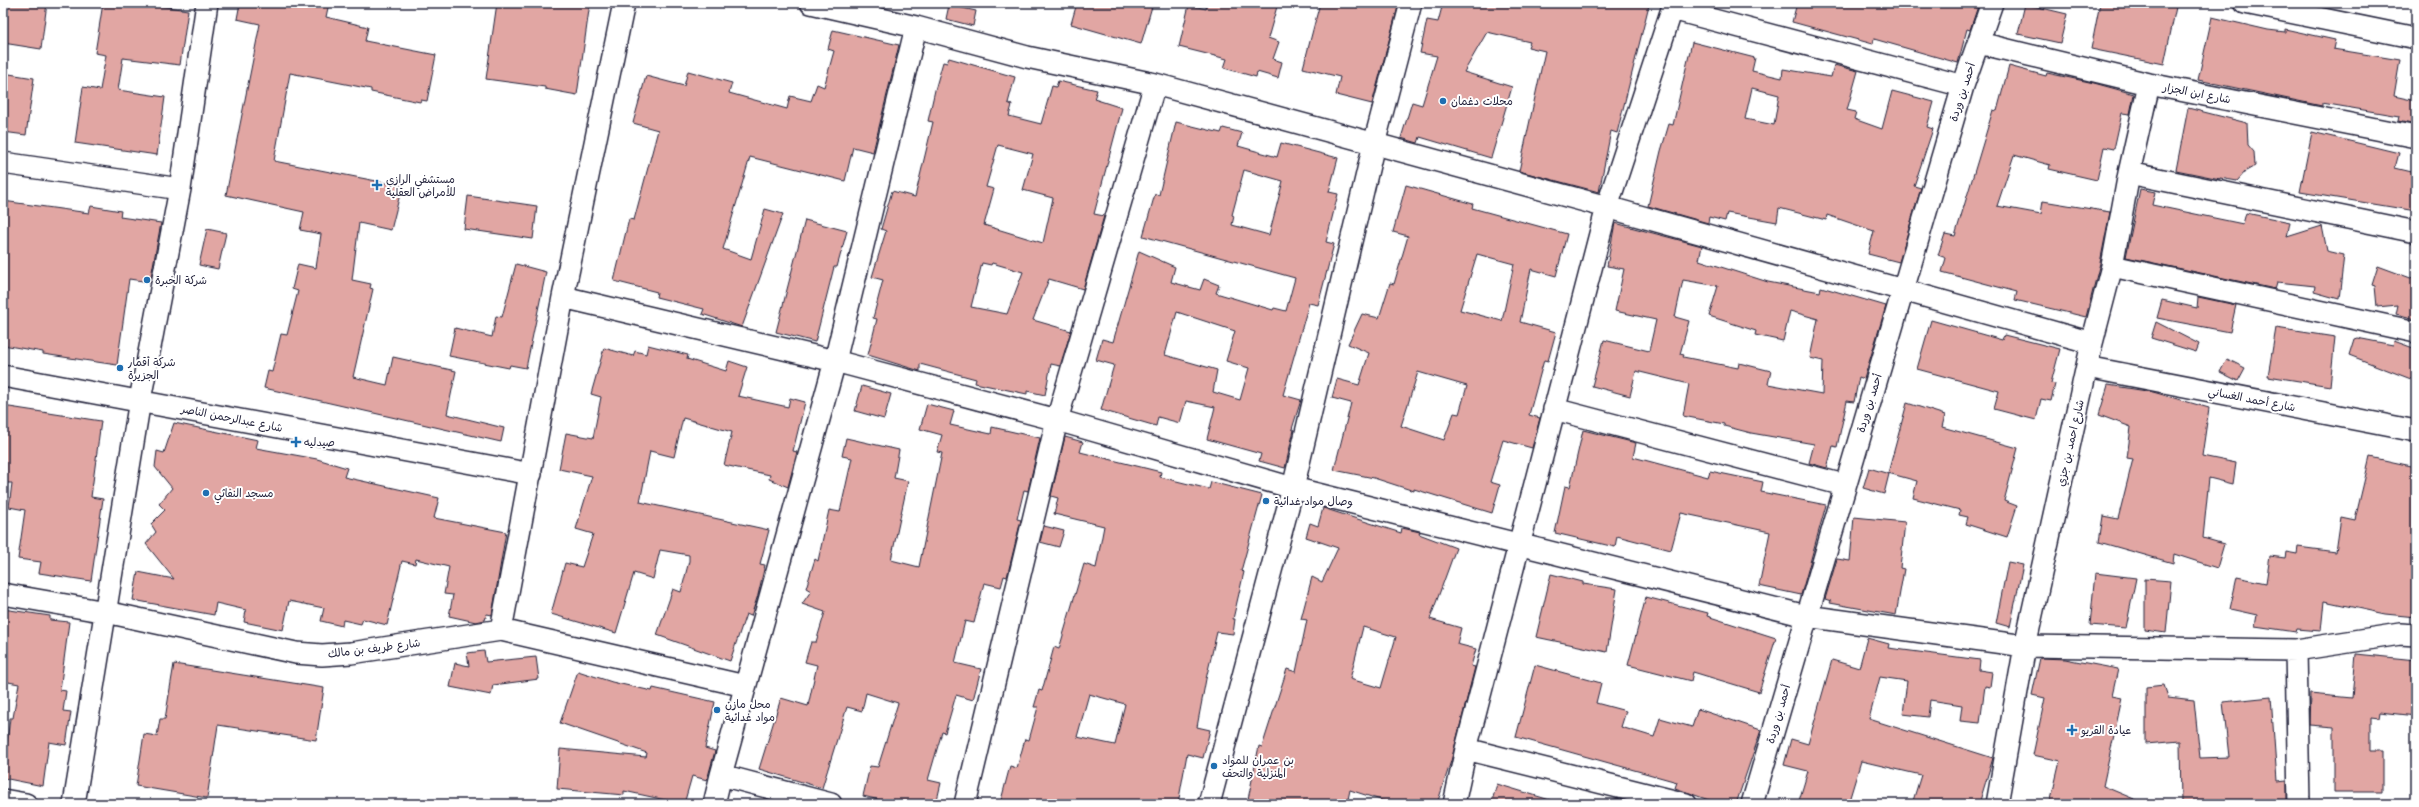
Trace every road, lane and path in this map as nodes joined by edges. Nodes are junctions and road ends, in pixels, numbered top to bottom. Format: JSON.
{"nodes":[{"id":1,"x":207,"y":3,"type":"edge"},
{"id":2,"x":624,"y":3,"type":"edge"},
{"id":3,"x":811,"y":3,"type":"edge"},
{"id":4,"x":1411,"y":3,"type":"edge"},
{"id":5,"x":1992,"y":3,"type":"edge"},
{"id":6,"x":2244,"y":3,"type":"edge"},
{"id":7,"x":1673,"y":6,"type":"edge"},
{"id":8,"x":916,"y":27,"type":"junction"},
{"id":9,"x":2416,"y":38,"type":"edge"},
{"id":10,"x":1979,"y":43,"type":"junction"},
{"id":11,"x":1154,"y":84,"type":"junction"},
{"id":12,"x":2149,"y":84,"type":"junction"},
{"id":13,"x":1963,"y":86,"type":"junction"},
{"id":14,"x":2416,"y":137,"type":"edge"},
{"id":15,"x":1374,"y":144,"type":"junction"},
{"id":16,"x":3,"y":163,"type":"edge"},
{"id":17,"x":2129,"y":173,"type":"junction"},
{"id":18,"x":180,"y":188,"type":"junction"},
{"id":19,"x":1607,"y":207,"type":"junction"},
{"id":20,"x":2416,"y":232,"type":"edge"},
{"id":21,"x":2112,"y":266,"type":"junction"},
{"id":22,"x":1903,"y":290,"type":"junction"},
{"id":23,"x":563,"y":297,"type":"junction"},
{"id":24,"x":2416,"y":332,"type":"edge"},
{"id":25,"x":2092,"y":343,"type":"junction"},
{"id":26,"x":836,"y":361,"type":"junction"},
{"id":27,"x":2087,"y":367,"type":"junction"},
{"id":28,"x":3,"y":376,"type":"edge"},
{"id":29,"x":140,"y":400,"type":"junction"},
{"id":30,"x":1554,"y":409,"type":"junction"},
{"id":31,"x":1057,"y":420,"type":"junction"},
{"id":32,"x":2416,"y":431,"type":"edge"},
{"id":33,"x":531,"y":474,"type":"junction"},
{"id":34,"x":1844,"y":485,"type":"junction"},
{"id":35,"x":1294,"y":488,"type":"junction"},
{"id":36,"x":1521,"y":545,"type":"junction"},
{"id":37,"x":3,"y":594,"type":"edge"},
{"id":38,"x":106,"y":612,"type":"junction"},
{"id":39,"x":1806,"y":616,"type":"junction"},
{"id":40,"x":500,"y":630,"type":"junction"},
{"id":41,"x":2416,"y":635,"type":"edge"},
{"id":42,"x":2025,"y":646,"type":"junction"},
{"id":43,"x":2296,"y":650,"type":"junction"},
{"id":44,"x":745,"y":686,"type":"junction"},
{"id":45,"x":1466,"y":749,"type":"junction"},
{"id":46,"x":721,"y":775,"type":"junction"},
{"id":47,"x":3,"y":800,"type":"edge"},
{"id":48,"x":26,"y":804,"type":"edge"},
{"id":49,"x":74,"y":804,"type":"edge"},
{"id":50,"x":714,"y":804,"type":"edge"},
{"id":51,"x":831,"y":804,"type":"edge"},
{"id":52,"x":965,"y":804,"type":"edge"},
{"id":53,"x":1209,"y":804,"type":"edge"},
{"id":54,"x":1454,"y":804,"type":"edge"},
{"id":55,"x":1686,"y":804,"type":"edge"},
{"id":56,"x":1752,"y":804,"type":"edge"},
{"id":57,"x":1997,"y":804,"type":"edge"},
{"id":58,"x":2300,"y":804,"type":"edge"}],
"edges":[{"from":1,"to":18,"type":"street"},
{"from":2,"to":23,"type":"street"},
{"from":3,"to":8,"type":"street"},
{"from":4,"to":15,"type":"street"},
{"from":5,"to":10,"type":"street","name":"أحمد بن وردة"},
{"from":6,"to":9,"type":"street"},
{"from":7,"to":13,"type":"street"},
{"from":7,"to":19,"type":"street"},
{"from":8,"to":11,"type":"street"},
{"from":8,"to":26,"type":"street"},
{"from":10,"to":12,"type":"street","name":"شارع ابن الجزار"},
{"from":10,"to":13,"type":"street","name":"أحمد بن وردة"},
{"from":11,"to":15,"type":"street"},
{"from":11,"to":31,"type":"street"},
{"from":12,"to":14,"type":"street","name":"شارع ابن الجزار"},
{"from":12,"to":17,"type":"street","name":"شارع احمد بن جزي"},
{"from":13,"to":22,"type":"street","name":"أحمد بن وردة"},
{"from":15,"to":19,"type":"street"},
{"from":15,"to":35,"type":"street"},
{"from":16,"to":18,"type":"street"},
{"from":17,"to":20,"type":"street"},
{"from":17,"to":21,"type":"street","name":"شارع احمد بن جزي"},
{"from":18,"to":29,"type":"street"},
{"from":19,"to":22,"type":"street"},
{"from":19,"to":30,"type":"street"},
{"from":21,"to":24,"type":"street"},
{"from":21,"to":25,"type":"street","name":"شارع احمد بن جزي"},
{"from":22,"to":25,"type":"street"},
{"from":22,"to":34,"type":"street","name":"أحمد بن وردة"},
{"from":23,"to":26,"type":"street"},
{"from":23,"to":33,"type":"street"},
{"from":25,"to":27,"type":"street","name":"شارع احمد بن جزي"},
{"from":26,"to":31,"type":"street"},
{"from":26,"to":44,"type":"street"},
{"from":27,"to":32,"type":"street","name":"شارع أحمد الغساني"},
{"from":27,"to":42,"type":"street","name":"شارع احمد بن جزي"},
{"from":28,"to":29,"type":"street","name":"شارع عبدالرحمن الناصر"},
{"from":29,"to":33,"type":"street","name":"شارع عبدالرحمن الناصر"},
{"from":29,"to":38,"type":"street"},
{"from":30,"to":34,"type":"street"},
{"from":30,"to":36,"type":"street"},
{"from":31,"to":35,"type":"street"},
{"from":31,"to":52,"type":"street"},
{"from":33,"to":40,"type":"street"},
{"from":34,"to":39,"type":"street","name":"أحمد بن وردة"},
{"from":35,"to":36,"type":"street"},
{"from":35,"to":53,"type":"street"},
{"from":36,"to":39,"type":"street"},
{"from":36,"to":45,"type":"street"},
{"from":37,"to":38,"type":"street","name":"شارع طريف بن مالك"},
{"from":38,"to":40,"type":"street","name":"شارع طريف بن مالك"},
{"from":38,"to":49,"type":"street"},
{"from":39,"to":42,"type":"street"},
{"from":39,"to":56,"type":"street","name":"أحمد بن وردة"},
{"from":40,"to":44,"type":"street","name":"شارع طريف بن مالك"},
{"from":41,"to":43,"type":"street"},
{"from":42,"to":43,"type":"street"},
{"from":42,"to":57,"type":"street","name":"شارع احمد بن جزي"},
{"from":43,"to":58,"type":"street"},
{"from":44,"to":46,"type":"street"},
{"from":45,"to":54,"type":"street"},
{"from":45,"to":55,"type":"street"},
{"from":46,"to":50,"type":"street"},
{"from":46,"to":51,"type":"street"},
{"from":47,"to":48,"type":"street"}]}
